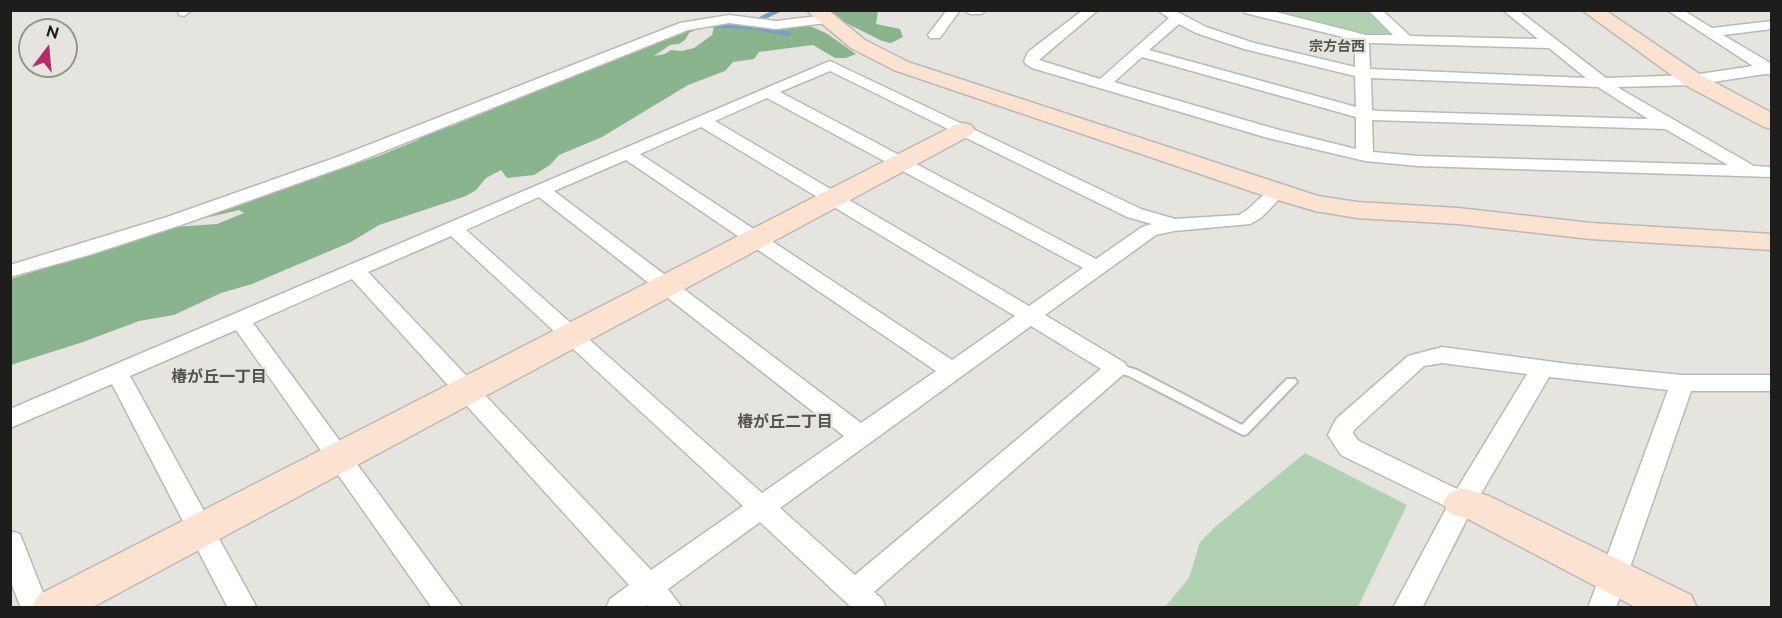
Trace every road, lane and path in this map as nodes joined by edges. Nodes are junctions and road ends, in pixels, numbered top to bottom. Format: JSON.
{"nodes":[{"id":1,"x":954,"y":10,"type":"edge"},
{"id":2,"x":970,"y":10,"type":"edge"},
{"id":3,"x":981,"y":10,"type":"edge"},
{"id":4,"x":1092,"y":10,"type":"edge"},
{"id":5,"x":1163,"y":10,"type":"edge"},
{"id":6,"x":1250,"y":10,"type":"edge"},
{"id":7,"x":1374,"y":10,"type":"edge"},
{"id":8,"x":1509,"y":10,"type":"edge"},
{"id":9,"x":1591,"y":10,"type":"edge"},
{"id":10,"x":1673,"y":10,"type":"edge"},
{"id":11,"x":821,"y":15,"type":"edge"},
{"id":12,"x":1177,"y":18,"type":"junction"},
{"id":13,"x":1772,"y":25,"type":"edge"},
{"id":14,"x":1708,"y":33,"type":"junction"},
{"id":15,"x":935,"y":34,"type":"dead end"},
{"id":16,"x":1362,"y":38,"type":"junction"},
{"id":17,"x":1406,"y":40,"type":"junction"},
{"id":18,"x":1552,"y":44,"type":"junction"},
{"id":19,"x":1139,"y":52,"type":"junction"},
{"id":20,"x":1770,"y":69,"type":"edge"},
{"id":21,"x":1362,"y":73,"type":"junction"},
{"id":22,"x":1693,"y":80,"type":"junction"},
{"id":23,"x":1602,"y":83,"type":"junction"},
{"id":24,"x":1103,"y":84,"type":"junction"},
{"id":25,"x":767,"y":92,"type":"junction"},
{"id":26,"x":1364,"y":114,"type":"junction"},
{"id":27,"x":702,"y":120,"type":"junction"},
{"id":28,"x":1772,"y":122,"type":"edge"},
{"id":29,"x":1668,"y":124,"type":"junction"},
{"id":30,"x":963,"y":130,"type":"junction"},
{"id":31,"x":627,"y":153,"type":"junction"},
{"id":32,"x":1365,"y":156,"type":"junction"},
{"id":33,"x":900,"y":163,"type":"junction"},
{"id":34,"x":1752,"y":172,"type":"junction"},
{"id":35,"x":1772,"y":172,"type":"edge"},
{"id":36,"x":541,"y":190,"type":"junction"},
{"id":37,"x":1277,"y":192,"type":"junction"},
{"id":38,"x":833,"y":198,"type":"junction"},
{"id":39,"x":1174,"y":225,"type":"junction"},
{"id":40,"x":453,"y":228,"type":"junction"},
{"id":41,"x":756,"y":239,"type":"junction"},
{"id":42,"x":1772,"y":242,"type":"edge"},
{"id":43,"x":1097,"y":268,"type":"junction"},
{"id":44,"x":10,"y":271,"type":"edge"},
{"id":45,"x":355,"y":271,"type":"junction"},
{"id":46,"x":665,"y":286,"type":"junction"},
{"id":47,"x":1030,"y":316,"type":"junction"},
{"id":48,"x":240,"y":320,"type":"junction"},
{"id":49,"x":572,"y":335,"type":"junction"},
{"id":50,"x":1117,"y":368,"type":"junction"},
{"id":51,"x":1542,"y":369,"type":"junction"},
{"id":52,"x":952,"y":371,"type":"junction"},
{"id":53,"x":117,"y":374,"type":"junction"},
{"id":54,"x":1291,"y":382,"type":"dead end"},
{"id":55,"x":1682,"y":383,"type":"junction"},
{"id":56,"x":1772,"y":383,"type":"edge"},
{"id":57,"x":466,"y":390,"type":"junction"},
{"id":58,"x":10,"y":419,"type":"edge"},
{"id":59,"x":861,"y":436,"type":"junction"},
{"id":60,"x":339,"y":457,"type":"junction"},
{"id":61,"x":1462,"y":503,"type":"junction"},
{"id":62,"x":761,"y":507,"type":"junction"},
{"id":63,"x":201,"y":529,"type":"junction"},
{"id":64,"x":10,"y":542,"type":"edge"},
{"id":65,"x":649,"y":587,"type":"junction"},
{"id":66,"x":1608,"y":592,"type":"edge"},
{"id":67,"x":864,"y":600,"type":"edge"},
{"id":68,"x":34,"y":608,"type":"edge"},
{"id":69,"x":51,"y":608,"type":"edge"},
{"id":70,"x":243,"y":608,"type":"edge"},
{"id":71,"x":449,"y":608,"type":"edge"},
{"id":72,"x":620,"y":608,"type":"edge"},
{"id":73,"x":668,"y":608,"type":"edge"},
{"id":74,"x":1407,"y":608,"type":"edge"},
{"id":75,"x":1677,"y":608,"type":"edge"}],
"edges":[{"from":1,"to":15,"type":"street"},
{"from":2,"to":3,"type":"street"},
{"from":4,"to":24,"type":"street"},
{"from":5,"to":12,"type":"street"},
{"from":6,"to":16,"type":"street"},
{"from":7,"to":17,"type":"street"},
{"from":8,"to":18,"type":"street"},
{"from":9,"to":22,"type":"street"},
{"from":10,"to":14,"type":"street"},
{"from":11,"to":37,"type":"street"},
{"from":11,"to":44,"type":"street"},
{"from":12,"to":19,"type":"street"},
{"from":12,"to":21,"type":"street"},
{"from":13,"to":14,"type":"street"},
{"from":14,"to":20,"type":"street"},
{"from":16,"to":17,"type":"street"},
{"from":16,"to":21,"type":"street"},
{"from":17,"to":18,"type":"street"},
{"from":18,"to":23,"type":"street"},
{"from":19,"to":24,"type":"street"},
{"from":19,"to":26,"type":"street"},
{"from":20,"to":22,"type":"street"},
{"from":21,"to":23,"type":"street"},
{"from":21,"to":26,"type":"street"},
{"from":22,"to":23,"type":"street"},
{"from":22,"to":28,"type":"street"},
{"from":23,"to":29,"type":"street"},
{"from":24,"to":32,"type":"street"},
{"from":25,"to":27,"type":"street"},
{"from":25,"to":30,"type":"street"},
{"from":25,"to":33,"type":"street"},
{"from":26,"to":29,"type":"street"},
{"from":26,"to":32,"type":"street"},
{"from":27,"to":31,"type":"street"},
{"from":27,"to":38,"type":"street"},
{"from":29,"to":34,"type":"street"},
{"from":30,"to":33,"type":"street"},
{"from":30,"to":39,"type":"street"},
{"from":31,"to":36,"type":"street"},
{"from":31,"to":41,"type":"street"},
{"from":32,"to":34,"type":"street"},
{"from":33,"to":38,"type":"street"},
{"from":33,"to":43,"type":"street"},
{"from":34,"to":35,"type":"street"},
{"from":36,"to":40,"type":"street"},
{"from":36,"to":46,"type":"street"},
{"from":37,"to":39,"type":"street"},
{"from":37,"to":42,"type":"street"},
{"from":38,"to":41,"type":"street"},
{"from":38,"to":47,"type":"street"},
{"from":39,"to":43,"type":"street"},
{"from":40,"to":45,"type":"street"},
{"from":40,"to":49,"type":"street"},
{"from":41,"to":46,"type":"street"},
{"from":41,"to":52,"type":"street"},
{"from":43,"to":47,"type":"street"},
{"from":45,"to":48,"type":"street"},
{"from":45,"to":57,"type":"street"},
{"from":46,"to":49,"type":"street"},
{"from":46,"to":59,"type":"street"},
{"from":47,"to":50,"type":"street"},
{"from":47,"to":52,"type":"street"},
{"from":48,"to":53,"type":"street"},
{"from":48,"to":60,"type":"street"},
{"from":49,"to":57,"type":"street"},
{"from":49,"to":62,"type":"street"},
{"from":50,"to":54,"type":"lane"},
{"from":50,"to":67,"type":"street"},
{"from":51,"to":55,"type":"street"},
{"from":51,"to":61,"type":"street"},
{"from":51,"to":61,"type":"street"},
{"from":52,"to":59,"type":"street"},
{"from":53,"to":58,"type":"street"},
{"from":53,"to":63,"type":"street"},
{"from":55,"to":56,"type":"street"},
{"from":55,"to":66,"type":"street"},
{"from":57,"to":60,"type":"street"},
{"from":57,"to":65,"type":"street"},
{"from":59,"to":62,"type":"street"},
{"from":60,"to":63,"type":"street"},
{"from":60,"to":71,"type":"street"},
{"from":61,"to":66,"type":"street"},
{"from":61,"to":74,"type":"street"},
{"from":62,"to":65,"type":"street"},
{"from":62,"to":67,"type":"street"},
{"from":63,"to":69,"type":"street"},
{"from":63,"to":70,"type":"street"},
{"from":64,"to":68,"type":"street"},
{"from":65,"to":72,"type":"street"},
{"from":65,"to":73,"type":"street"},
{"from":66,"to":75,"type":"street"}]}
